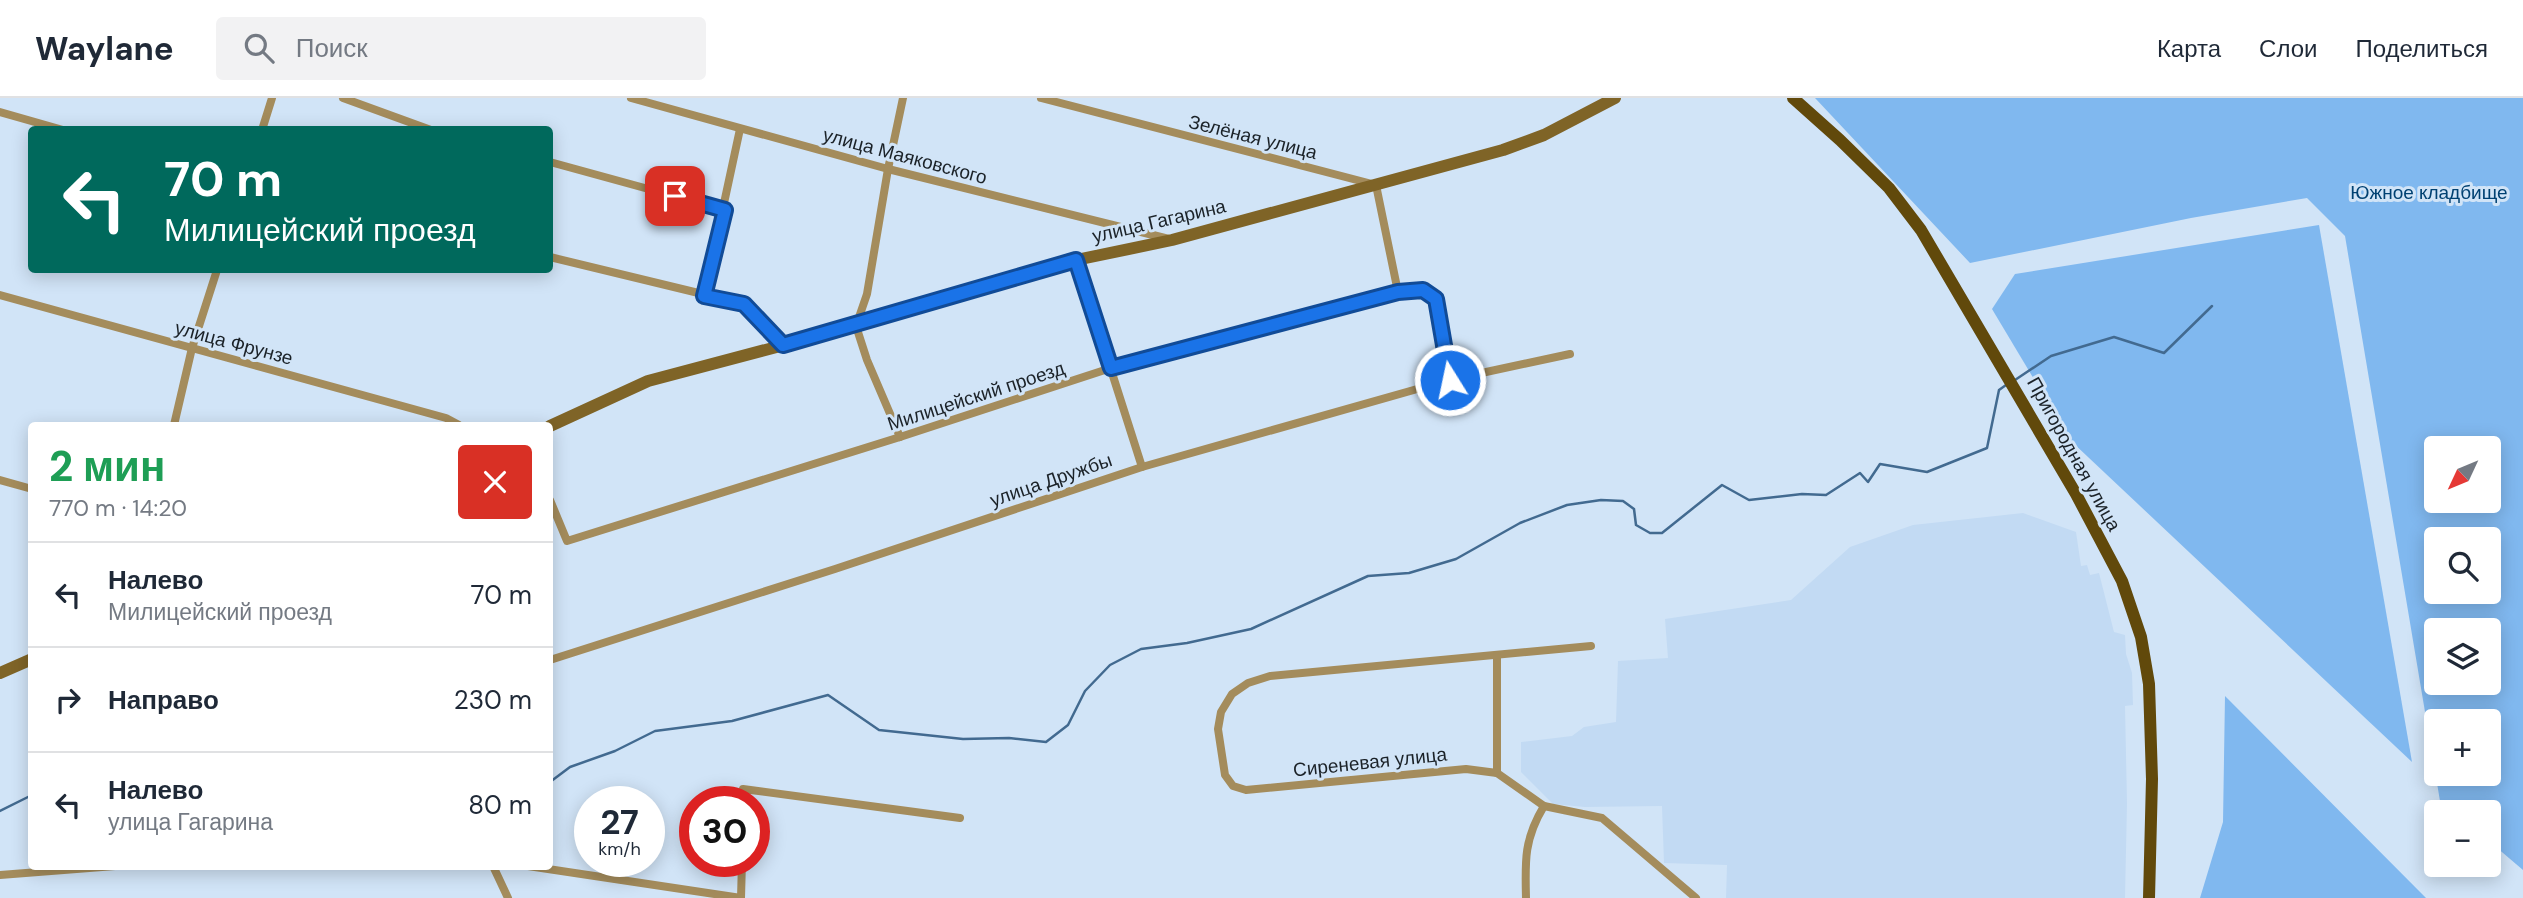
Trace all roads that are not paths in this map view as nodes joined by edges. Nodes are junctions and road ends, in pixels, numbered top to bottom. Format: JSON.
{"nodes":[{"id":1,"x":272,"y":98,"type":"edge"},
{"id":2,"x":343,"y":98,"type":"edge"},
{"id":3,"x":631,"y":98,"type":"edge"},
{"id":4,"x":903,"y":98,"type":"edge"},
{"id":5,"x":1041,"y":98,"type":"edge"},
{"id":6,"x":1615,"y":98,"type":"edge"},
{"id":7,"x":1793,"y":98,"type":"edge"},
{"id":8,"x":0,"y":112,"type":"edge"},
{"id":9,"x":49,"y":126,"type":"edge"},
{"id":10,"x":263,"y":126,"type":"edge"},
{"id":11,"x":420,"y":126,"type":"edge"},
{"id":12,"x":740,"y":129,"type":"junction"},
{"id":13,"x":553,"y":163,"type":"edge"},
{"id":14,"x":888,"y":169,"type":"junction"},
{"id":15,"x":1376,"y":185,"type":"junction"},
{"id":16,"x":725,"y":210,"type":"junction"},
{"id":17,"x":1172,"y":240,"type":"junction"},
{"id":18,"x":553,"y":258,"type":"edge"},
{"id":19,"x":1076,"y":260,"type":"junction"},
{"id":20,"x":216,"y":273,"type":"edge"},
{"id":21,"x":1398,"y":292,"type":"junction"},
{"id":22,"x":0,"y":295,"type":"edge"},
{"id":23,"x":704,"y":296,"type":"junction"},
{"id":24,"x":856,"y":326,"type":"junction"},
{"id":25,"x":783,"y":345,"type":"junction"},
{"id":26,"x":192,"y":348,"type":"junction"},
{"id":27,"x":1570,"y":354,"type":"dead end"},
{"id":28,"x":1111,"y":368,"type":"junction"},
{"id":29,"x":1450,"y":380,"type":"junction"},
{"id":30,"x":174,"y":422,"type":"edge"},
{"id":31,"x":453,"y":422,"type":"edge"},
{"id":32,"x":553,"y":425,"type":"edge"},
{"id":33,"x":900,"y":438,"type":"junction"},
{"id":34,"x":1142,"y":467,"type":"junction"},
{"id":35,"x":0,"y":480,"type":"edge"},
{"id":36,"x":28,"y":488,"type":"edge"},
{"id":37,"x":553,"y":507,"type":"edge"},
{"id":38,"x":1591,"y":646,"type":"dead end"},
{"id":39,"x":1497,"y":655,"type":"junction"},
{"id":40,"x":553,"y":659,"type":"edge"},
{"id":41,"x":28,"y":661,"type":"edge"},
{"id":42,"x":0,"y":673,"type":"edge"},
{"id":43,"x":1497,"y":773,"type":"junction"},
{"id":44,"x":770,"y":793,"type":"edge"},
{"id":45,"x":1544,"y":806,"type":"junction"},
{"id":46,"x":960,"y":818,"type":"dead end"},
{"id":47,"x":64,"y":870,"type":"edge"},
{"id":48,"x":495,"y":870,"type":"edge"},
{"id":49,"x":553,"y":870,"type":"edge"},
{"id":50,"x":0,"y":875,"type":"edge"},
{"id":51,"x":741,"y":877,"type":"edge"},
{"id":52,"x":508,"y":898,"type":"edge"},
{"id":53,"x":741,"y":898,"type":"edge"},
{"id":54,"x":1526,"y":898,"type":"edge"},
{"id":55,"x":1696,"y":898,"type":"edge"},
{"id":56,"x":2149,"y":898,"type":"edge"}],
"edges":[{"from":1,"to":10,"type":"street"},
{"from":2,"to":11,"type":"street"},
{"from":3,"to":12,"type":"street","name":"улица Маяковского"},
{"from":4,"to":14,"type":"street"},
{"from":5,"to":15,"type":"street","name":"Зелёная улица"},
{"from":6,"to":15,"type":"main road","name":"улица Гагарина"},
{"from":7,"to":56,"type":"main road","name":"Пригородная улица"},
{"from":8,"to":9,"type":"street"},
{"from":12,"to":14,"type":"street","name":"улица Маяковского"},
{"from":12,"to":16,"type":"street"},
{"from":13,"to":16,"type":"street"},
{"from":14,"to":17,"type":"street","name":"улица Маяковского"},
{"from":14,"to":24,"type":"street"},
{"from":15,"to":17,"type":"main road","name":"улица Гагарина"},
{"from":15,"to":21,"type":"street"},
{"from":16,"to":23,"type":"street"},
{"from":17,"to":19,"type":"main road","name":"улица Гагарина"},
{"from":18,"to":23,"type":"street"},
{"from":19,"to":24,"type":"main road","name":"улица Гагарина"},
{"from":19,"to":28,"type":"street"},
{"from":20,"to":26,"type":"street"},
{"from":21,"to":28,"type":"street","name":"Милицейский проезд"},
{"from":21,"to":29,"type":"street"},
{"from":22,"to":26,"type":"street","name":"улица Фрунзе"},
{"from":23,"to":25,"type":"street"},
{"from":24,"to":25,"type":"main road","name":"улица Гагарина"},
{"from":24,"to":33,"type":"street"},
{"from":25,"to":32,"type":"main road","name":"улица Гагарина"},
{"from":26,"to":30,"type":"street"},
{"from":26,"to":31,"type":"street","name":"улица Фрунзе"},
{"from":27,"to":29,"type":"street","name":"улица Дружбы"},
{"from":28,"to":33,"type":"street","name":"Милицейский проезд"},
{"from":28,"to":34,"type":"street"},
{"from":29,"to":34,"type":"street","name":"улица Дружбы"},
{"from":33,"to":37,"type":"street","name":"Милицейский проезд"},
{"from":34,"to":40,"type":"street","name":"улица Дружбы"},
{"from":35,"to":36,"type":"street"},
{"from":38,"to":39,"type":"street"},
{"from":39,"to":43,"type":"street"},
{"from":39,"to":43,"type":"street","name":"Сиреневая улица"},
{"from":41,"to":42,"type":"main road"},
{"from":43,"to":45,"type":"street"},
{"from":44,"to":46,"type":"street"},
{"from":45,"to":54,"type":"street"},
{"from":45,"to":55,"type":"street"},
{"from":47,"to":50,"type":"street"},
{"from":48,"to":52,"type":"street"},
{"from":49,"to":53,"type":"street"},
{"from":51,"to":53,"type":"street"}]}
